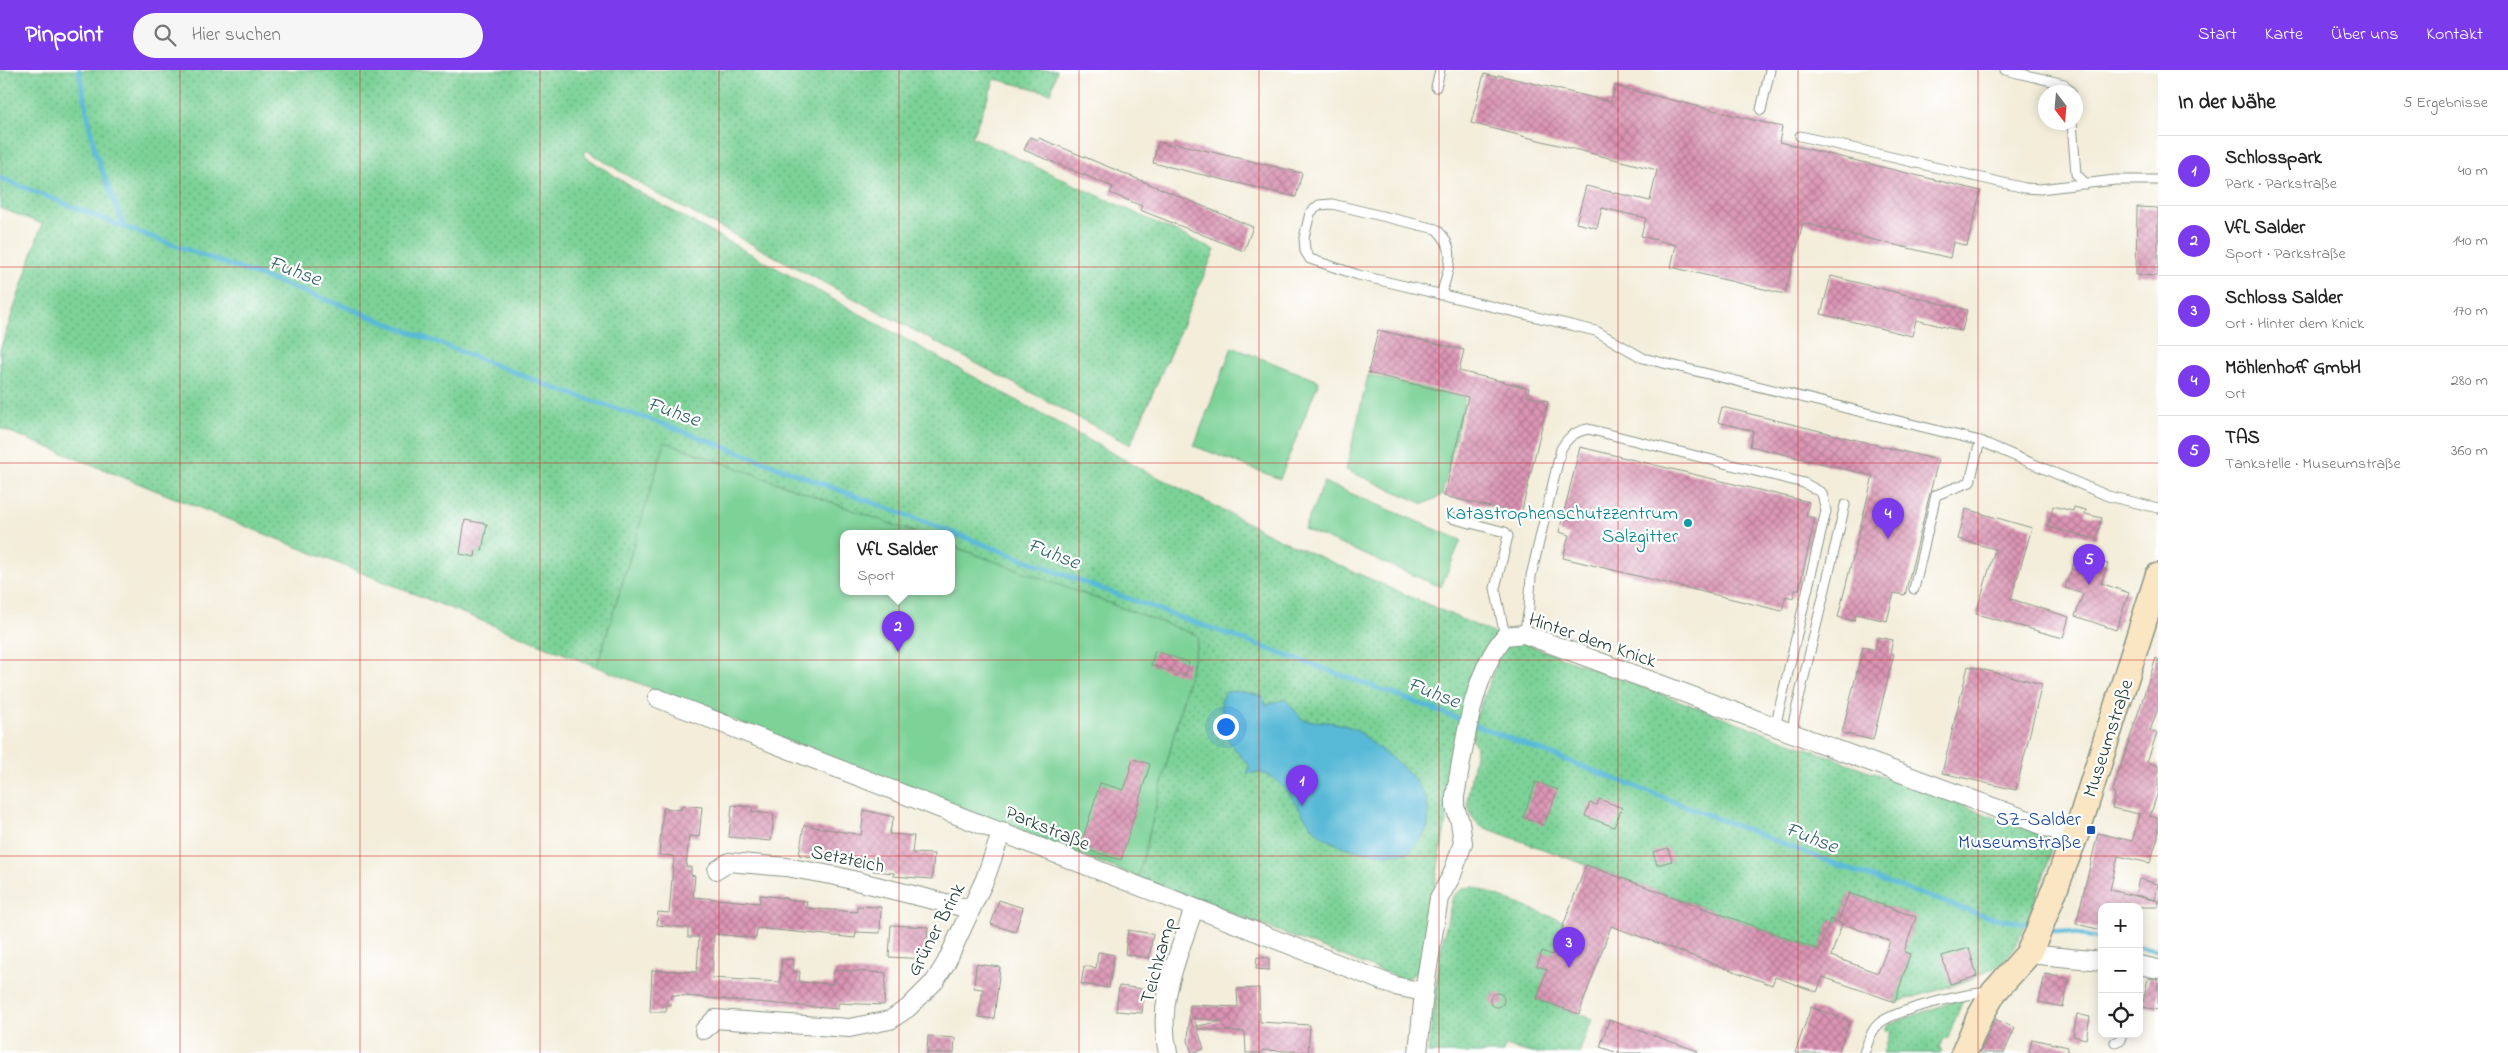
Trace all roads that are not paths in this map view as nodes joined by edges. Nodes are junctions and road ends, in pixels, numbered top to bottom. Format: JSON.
{"nodes":[{"id":1,"x":1440,"y":70,"type":"edge"},
{"id":2,"x":1770,"y":70,"type":"edge"},
{"id":3,"x":2005,"y":70,"type":"edge"},
{"id":4,"x":2065,"y":85,"type":"edge"},
{"id":5,"x":1436,"y":88,"type":"dead end"},
{"id":6,"x":1760,"y":110,"type":"dead end"},
{"id":7,"x":2073,"y":130,"type":"edge"},
{"id":8,"x":1800,"y":136,"type":"dead end"},
{"id":9,"x":2158,"y":180,"type":"edge"},
{"id":10,"x":2086,"y":184,"type":"junction"},
{"id":11,"x":1441,"y":295,"type":"junction"},
{"id":12,"x":1980,"y":441,"type":"junction"},
{"id":13,"x":1845,"y":505,"type":"dead end"},
{"id":14,"x":2158,"y":508,"type":"edge"},
{"id":15,"x":1451,"y":518,"type":"dead end"},
{"id":16,"x":2158,"y":576,"type":"edge"},
{"id":17,"x":1914,"y":589,"type":"dead end"},
{"id":18,"x":1524,"y":634,"type":"junction"},
{"id":19,"x":1505,"y":636,"type":"junction"},
{"id":20,"x":657,"y":698,"type":"dead end"},
{"id":21,"x":1775,"y":727,"type":"junction"},
{"id":22,"x":1793,"y":734,"type":"junction"},
{"id":23,"x":1002,"y":831,"type":"junction"},
{"id":24,"x":2074,"y":836,"type":"junction"},
{"id":25,"x":716,"y":870,"type":"dead end"},
{"id":26,"x":1194,"y":908,"type":"junction"},
{"id":27,"x":970,"y":909,"type":"junction"},
{"id":28,"x":2036,"y":936,"type":"junction"},
{"id":29,"x":2098,"y":959,"type":"edge"},
{"id":30,"x":2143,"y":966,"type":"edge"},
{"id":31,"x":2158,"y":969,"type":"edge"},
{"id":32,"x":1424,"y":992,"type":"junction"},
{"id":33,"x":1994,"y":992,"type":"junction"},
{"id":34,"x":704,"y":1030,"type":"dead end"},
{"id":35,"x":2121,"y":1038,"type":"edge"},
{"id":36,"x":2114,"y":1042,"type":"dead end"},
{"id":37,"x":1168,"y":1053,"type":"edge"},
{"id":38,"x":1418,"y":1053,"type":"edge"},
{"id":39,"x":1864,"y":1053,"type":"edge"},
{"id":40,"x":1964,"y":1053,"type":"edge"}],
"edges":[{"from":1,"to":5,"type":"lane"},
{"from":2,"to":6,"type":"lane"},
{"from":3,"to":4,"type":"lane"},
{"from":7,"to":10,"type":"lane"},
{"from":8,"to":10,"type":"lane"},
{"from":9,"to":10,"type":"lane"},
{"from":11,"to":11,"type":"lane"},
{"from":11,"to":12,"type":"lane"},
{"from":12,"to":14,"type":"lane"},
{"from":12,"to":17,"type":"lane"},
{"from":13,"to":22,"type":"lane"},
{"from":15,"to":19,"type":"lane"},
{"from":16,"to":24,"type":"main road","name":"Museumstraße"},
{"from":18,"to":19,"type":"street","name":"Hinter dem Knick"},
{"from":18,"to":21,"type":"street","name":"Hinter dem Knick"},
{"from":18,"to":21,"type":"lane"},
{"from":19,"to":32,"type":"street","name":"Hinter dem Knick"},
{"from":20,"to":23,"type":"street","name":"Parkstraße"},
{"from":21,"to":22,"type":"street","name":"Hinter dem Knick"},
{"from":22,"to":24,"type":"street","name":"Hinter dem Knick"},
{"from":23,"to":26,"type":"street","name":"Parkstraße"},
{"from":23,"to":27,"type":"street","name":"Grüner Brink"},
{"from":24,"to":28,"type":"main road","name":"Museumstraße"},
{"from":25,"to":27,"type":"street","name":"Setzteich"},
{"from":26,"to":32,"type":"street","name":"Parkstraße"},
{"from":26,"to":37,"type":"street","name":"Teichkamp"},
{"from":27,"to":34,"type":"street","name":"Grüner Brink"},
{"from":28,"to":29,"type":"street"},
{"from":28,"to":33,"type":"main road","name":"Museumstraße"},
{"from":30,"to":31,"type":"street"},
{"from":32,"to":38,"type":"street","name":"Hinter dem Knick"},
{"from":33,"to":39,"type":"lane"},
{"from":33,"to":40,"type":"main road","name":"Museumstraße"},
{"from":35,"to":36,"type":"lane"}]}
